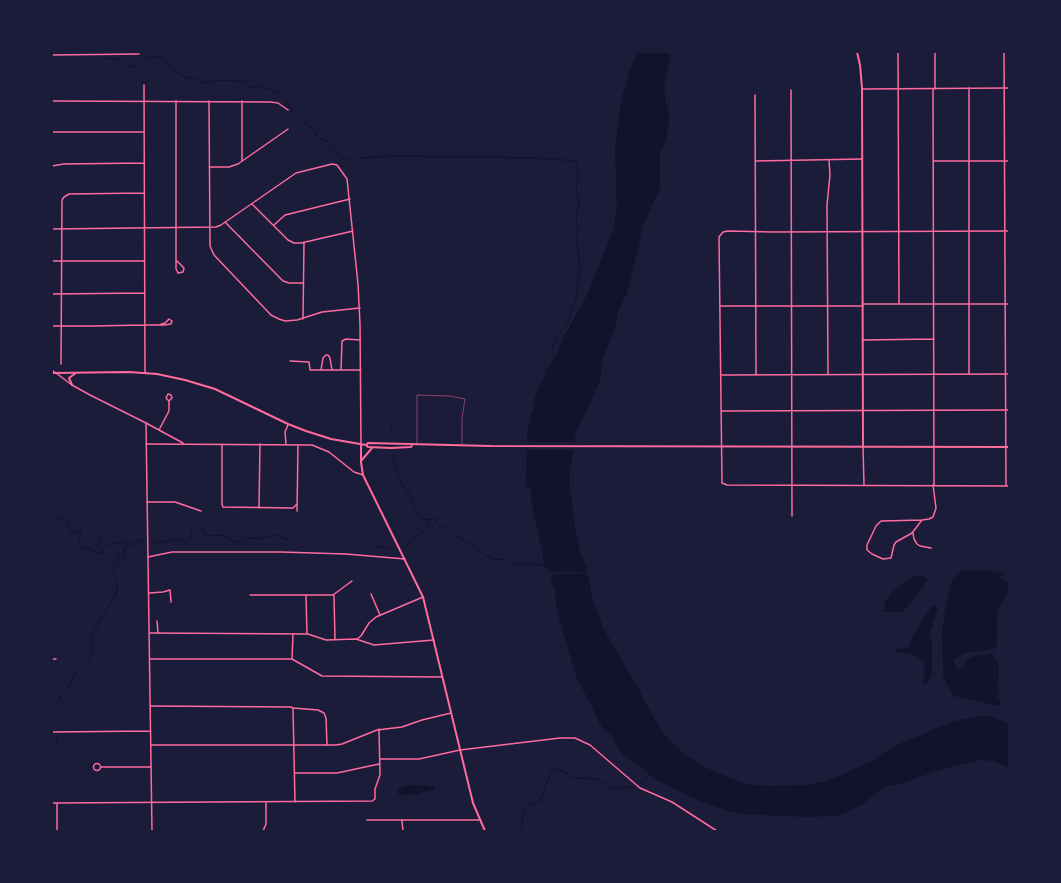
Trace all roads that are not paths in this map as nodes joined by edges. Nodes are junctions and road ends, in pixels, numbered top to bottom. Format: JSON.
{"nodes":[{"id":1,"x":857,"y":52,"type":"edge"},
{"id":2,"x":898,"y":52,"type":"edge"},
{"id":3,"x":935,"y":52,"type":"edge"},
{"id":4,"x":1004,"y":52,"type":"edge"},
{"id":5,"x":139,"y":54,"type":"dead end"},
{"id":6,"x":52,"y":55,"type":"edge"},
{"id":7,"x":144,"y":85,"type":"dead end"},
{"id":8,"x":969,"y":88,"type":"junction"},
{"id":9,"x":1004,"y":88,"type":"junction"},
{"id":10,"x":1009,"y":88,"type":"edge"},
{"id":11,"x":862,"y":89,"type":"junction"},
{"id":12,"x":934,"y":89,"type":"junction"},
{"id":13,"x":791,"y":90,"type":"dead end"},
{"id":14,"x":898,"y":90,"type":"junction"},
{"id":15,"x":755,"y":95,"type":"dead end"},
{"id":16,"x":52,"y":101,"type":"edge"},
{"id":17,"x":144,"y":101,"type":"junction"},
{"id":18,"x":176,"y":101,"type":"junction"},
{"id":19,"x":209,"y":101,"type":"junction"},
{"id":20,"x":242,"y":101,"type":"junction"},
{"id":21,"x":288,"y":110,"type":"dead end"},
{"id":22,"x":288,"y":129,"type":"dead end"},
{"id":23,"x":52,"y":132,"type":"edge"},
{"id":24,"x":144,"y":132,"type":"junction"},
{"id":25,"x":862,"y":159,"type":"junction"},
{"id":26,"x":791,"y":160,"type":"junction"},
{"id":27,"x":829,"y":160,"type":"junction"},
{"id":28,"x":969,"y":160,"type":"junction"},
{"id":29,"x":1005,"y":160,"type":"junction"},
{"id":30,"x":1009,"y":160,"type":"edge"},
{"id":31,"x":242,"y":161,"type":"junction"},
{"id":32,"x":755,"y":161,"type":"junction"},
{"id":33,"x":933,"y":161,"type":"junction"},
{"id":34,"x":144,"y":162,"type":"junction"},
{"id":35,"x":52,"y":166,"type":"edge"},
{"id":36,"x":209,"y":167,"type":"junction"},
{"id":37,"x":144,"y":193,"type":"junction"},
{"id":38,"x":350,"y":200,"type":"junction"},
{"id":39,"x":252,"y":204,"type":"junction"},
{"id":40,"x":225,"y":222,"type":"junction"},
{"id":41,"x":274,"y":225,"type":"junction"},
{"id":42,"x":144,"y":228,"type":"junction"},
{"id":43,"x":177,"y":228,"type":"junction"},
{"id":44,"x":210,"y":228,"type":"junction"},
{"id":45,"x":52,"y":229,"type":"edge"},
{"id":46,"x":61,"y":229,"type":"junction"},
{"id":47,"x":353,"y":231,"type":"junction"},
{"id":48,"x":934,"y":231,"type":"junction"},
{"id":49,"x":969,"y":231,"type":"junction"},
{"id":50,"x":1005,"y":231,"type":"junction"},
{"id":51,"x":1009,"y":231,"type":"edge"},
{"id":52,"x":756,"y":232,"type":"junction"},
{"id":53,"x":791,"y":232,"type":"junction"},
{"id":54,"x":827,"y":232,"type":"junction"},
{"id":55,"x":862,"y":232,"type":"junction"},
{"id":56,"x":898,"y":232,"type":"junction"},
{"id":57,"x":304,"y":243,"type":"junction"},
{"id":58,"x":52,"y":261,"type":"edge"},
{"id":59,"x":61,"y":261,"type":"junction"},
{"id":60,"x":144,"y":261,"type":"junction"},
{"id":61,"x":177,"y":261,"type":"junction"},
{"id":62,"x":304,"y":283,"type":"junction"},
{"id":63,"x":144,"y":293,"type":"junction"},
{"id":64,"x":52,"y":294,"type":"edge"},
{"id":65,"x":61,"y":294,"type":"junction"},
{"id":66,"x":899,"y":304,"type":"junction"},
{"id":67,"x":934,"y":304,"type":"junction"},
{"id":68,"x":969,"y":304,"type":"junction"},
{"id":69,"x":1005,"y":304,"type":"junction"},
{"id":70,"x":1009,"y":304,"type":"edge"},
{"id":71,"x":863,"y":305,"type":"junction"},
{"id":72,"x":720,"y":306,"type":"junction"},
{"id":73,"x":756,"y":306,"type":"junction"},
{"id":74,"x":792,"y":306,"type":"junction"},
{"id":75,"x":827,"y":306,"type":"junction"},
{"id":76,"x":360,"y":308,"type":"junction"},
{"id":77,"x":304,"y":319,"type":"junction"},
{"id":78,"x":145,"y":325,"type":"junction"},
{"id":79,"x":160,"y":325,"type":"junction"},
{"id":80,"x":52,"y":326,"type":"edge"},
{"id":81,"x":61,"y":326,"type":"junction"},
{"id":82,"x":934,"y":339,"type":"junction"},
{"id":83,"x":360,"y":340,"type":"junction"},
{"id":84,"x":863,"y":340,"type":"junction"},
{"id":85,"x":290,"y":361,"type":"dead end"},
{"id":86,"x":61,"y":364,"type":"dead end"},
{"id":87,"x":321,"y":370,"type":"junction"},
{"id":88,"x":332,"y":370,"type":"junction"},
{"id":89,"x":341,"y":370,"type":"junction"},
{"id":90,"x":361,"y":370,"type":"junction"},
{"id":91,"x":53,"y":372,"type":"edge"},
{"id":92,"x":78,"y":372,"type":"junction"},
{"id":93,"x":145,"y":373,"type":"junction"},
{"id":94,"x":969,"y":374,"type":"junction"},
{"id":95,"x":1006,"y":374,"type":"junction"},
{"id":96,"x":1009,"y":374,"type":"edge"},
{"id":97,"x":756,"y":375,"type":"junction"},
{"id":98,"x":792,"y":375,"type":"junction"},
{"id":99,"x":828,"y":375,"type":"junction"},
{"id":100,"x":863,"y":375,"type":"junction"},
{"id":101,"x":935,"y":375,"type":"junction"},
{"id":102,"x":721,"y":376,"type":"junction"},
{"id":103,"x":72,"y":385,"type":"junction"},
{"id":104,"x":169,"y":401,"type":"dead end"},
{"id":105,"x":863,"y":410,"type":"junction"},
{"id":106,"x":935,"y":410,"type":"junction"},
{"id":107,"x":1006,"y":410,"type":"junction"},
{"id":108,"x":1009,"y":410,"type":"edge"},
{"id":109,"x":721,"y":411,"type":"junction"},
{"id":110,"x":792,"y":411,"type":"junction"},
{"id":111,"x":146,"y":423,"type":"junction"},
{"id":112,"x":288,"y":424,"type":"junction"},
{"id":113,"x":159,"y":430,"type":"junction"},
{"id":114,"x":146,"y":444,"type":"junction"},
{"id":115,"x":185,"y":444,"type":"junction"},
{"id":116,"x":222,"y":444,"type":"junction"},
{"id":117,"x":260,"y":444,"type":"junction"},
{"id":118,"x":286,"y":444,"type":"junction"},
{"id":119,"x":298,"y":444,"type":"junction"},
{"id":120,"x":361,"y":444,"type":"junction"},
{"id":121,"x":366,"y":445,"type":"junction"},
{"id":122,"x":412,"y":445,"type":"junction"},
{"id":123,"x":417,"y":445,"type":"junction"},
{"id":124,"x":462,"y":446,"type":"junction"},
{"id":125,"x":373,"y":447,"type":"junction"},
{"id":126,"x":721,"y":447,"type":"junction"},
{"id":127,"x":792,"y":447,"type":"junction"},
{"id":128,"x":864,"y":447,"type":"junction"},
{"id":129,"x":935,"y":447,"type":"junction"},
{"id":130,"x":1007,"y":447,"type":"edge"},
{"id":131,"x":361,"y":462,"type":"junction"},
{"id":132,"x":363,"y":475,"type":"junction"},
{"id":133,"x":792,"y":484,"type":"junction"},
{"id":134,"x":864,"y":485,"type":"junction"},
{"id":135,"x":934,"y":485,"type":"junction"},
{"id":136,"x":1006,"y":486,"type":"junction"},
{"id":137,"x":1009,"y":486,"type":"edge"},
{"id":138,"x":147,"y":502,"type":"junction"},
{"id":139,"x":297,"y":504,"type":"junction"},
{"id":140,"x":259,"y":508,"type":"junction"},
{"id":141,"x":202,"y":511,"type":"dead end"},
{"id":142,"x":297,"y":511,"type":"dead end"},
{"id":143,"x":792,"y":516,"type":"dead end"},
{"id":144,"x":922,"y":520,"type":"junction"},
{"id":145,"x":913,"y":532,"type":"junction"},
{"id":146,"x":931,"y":548,"type":"dead end"},
{"id":147,"x":148,"y":557,"type":"junction"},
{"id":148,"x":404,"y":559,"type":"junction"},
{"id":149,"x":352,"y":581,"type":"dead end"},
{"id":150,"x":149,"y":593,"type":"junction"},
{"id":151,"x":371,"y":594,"type":"dead end"},
{"id":152,"x":250,"y":595,"type":"dead end"},
{"id":153,"x":306,"y":595,"type":"junction"},
{"id":154,"x":334,"y":595,"type":"junction"},
{"id":155,"x":423,"y":597,"type":"junction"},
{"id":156,"x":171,"y":602,"type":"dead end"},
{"id":157,"x":380,"y":615,"type":"junction"},
{"id":158,"x":157,"y":621,"type":"dead end"},
{"id":159,"x":150,"y":634,"type":"junction"},
{"id":160,"x":158,"y":634,"type":"junction"},
{"id":161,"x":293,"y":634,"type":"junction"},
{"id":162,"x":307,"y":634,"type":"junction"},
{"id":163,"x":356,"y":639,"type":"junction"},
{"id":164,"x":335,"y":640,"type":"junction"},
{"id":165,"x":434,"y":640,"type":"junction"},
{"id":166,"x":52,"y":659,"type":"edge"},
{"id":167,"x":56,"y":659,"type":"dead end"},
{"id":168,"x":150,"y":659,"type":"junction"},
{"id":169,"x":292,"y":659,"type":"junction"},
{"id":170,"x":442,"y":676,"type":"junction"},
{"id":171,"x":150,"y":706,"type":"junction"},
{"id":172,"x":293,"y":708,"type":"junction"},
{"id":173,"x":451,"y":713,"type":"junction"},
{"id":174,"x":379,"y":729,"type":"junction"},
{"id":175,"x":151,"y":731,"type":"junction"},
{"id":176,"x":52,"y":732,"type":"edge"},
{"id":177,"x":294,"y":745,"type":"junction"},
{"id":178,"x":327,"y":745,"type":"junction"},
{"id":179,"x":151,"y":746,"type":"junction"},
{"id":180,"x":460,"y":750,"type":"junction"},
{"id":181,"x":379,"y":759,"type":"junction"},
{"id":182,"x":380,"y":764,"type":"junction"},
{"id":183,"x":101,"y":767,"type":"dead end"},
{"id":184,"x":151,"y":767,"type":"junction"},
{"id":185,"x":295,"y":774,"type":"junction"},
{"id":186,"x":152,"y":802,"type":"junction"},
{"id":187,"x":266,"y":802,"type":"junction"},
{"id":188,"x":295,"y":802,"type":"junction"},
{"id":189,"x":52,"y":803,"type":"edge"},
{"id":190,"x":57,"y":803,"type":"junction"},
{"id":191,"x":367,"y":820,"type":"dead end"},
{"id":192,"x":402,"y":820,"type":"junction"},
{"id":193,"x":480,"y":820,"type":"junction"},
{"id":194,"x":57,"y":831,"type":"edge"},
{"id":195,"x":152,"y":831,"type":"edge"},
{"id":196,"x":263,"y":831,"type":"edge"},
{"id":197,"x":402,"y":831,"type":"edge"},
{"id":198,"x":485,"y":831,"type":"edge"},
{"id":199,"x":717,"y":831,"type":"edge"}],
"edges":[{"from":1,"to":11,"type":"main road"},
{"from":2,"to":14,"type":"street"},
{"from":3,"to":12,"type":"street"},
{"from":4,"to":9,"type":"street"},
{"from":5,"to":6,"type":"street"},
{"from":7,"to":17,"type":"street"},
{"from":8,"to":9,"type":"street"},
{"from":8,"to":12,"type":"street"},
{"from":8,"to":28,"type":"street"},
{"from":9,"to":10,"type":"street"},
{"from":9,"to":29,"type":"street"},
{"from":11,"to":14,"type":"street"},
{"from":11,"to":25,"type":"main road"},
{"from":12,"to":14,"type":"street"},
{"from":12,"to":33,"type":"street"},
{"from":13,"to":26,"type":"street"},
{"from":14,"to":56,"type":"street"},
{"from":15,"to":32,"type":"street"},
{"from":16,"to":17,"type":"street"},
{"from":17,"to":18,"type":"street"},
{"from":17,"to":24,"type":"street"},
{"from":18,"to":19,"type":"street"},
{"from":18,"to":43,"type":"street"},
{"from":19,"to":20,"type":"street"},
{"from":19,"to":36,"type":"street"},
{"from":20,"to":21,"type":"street"},
{"from":20,"to":31,"type":"street"},
{"from":22,"to":31,"type":"street"},
{"from":23,"to":24,"type":"street"},
{"from":24,"to":34,"type":"street"},
{"from":25,"to":27,"type":"street"},
{"from":25,"to":55,"type":"main road"},
{"from":26,"to":27,"type":"street"},
{"from":26,"to":32,"type":"street"},
{"from":26,"to":53,"type":"street"},
{"from":27,"to":54,"type":"street"},
{"from":28,"to":29,"type":"street"},
{"from":28,"to":33,"type":"street"},
{"from":28,"to":49,"type":"street"},
{"from":29,"to":30,"type":"street"},
{"from":29,"to":50,"type":"street"},
{"from":31,"to":36,"type":"street"},
{"from":32,"to":52,"type":"street"},
{"from":33,"to":48,"type":"street"},
{"from":34,"to":35,"type":"street"},
{"from":34,"to":37,"type":"street"},
{"from":36,"to":44,"type":"street"},
{"from":37,"to":42,"type":"street"},
{"from":37,"to":46,"type":"street"},
{"from":38,"to":39,"type":"street"},
{"from":38,"to":41,"type":"street"},
{"from":38,"to":47,"type":"street"},
{"from":39,"to":40,"type":"street"},
{"from":39,"to":41,"type":"street"},
{"from":40,"to":44,"type":"street"},
{"from":40,"to":62,"type":"street"},
{"from":41,"to":57,"type":"street"},
{"from":42,"to":43,"type":"street"},
{"from":42,"to":46,"type":"street"},
{"from":42,"to":60,"type":"street"},
{"from":43,"to":44,"type":"street"},
{"from":43,"to":61,"type":"street"},
{"from":44,"to":77,"type":"street"},
{"from":45,"to":46,"type":"street"},
{"from":46,"to":59,"type":"street"},
{"from":47,"to":57,"type":"street"},
{"from":47,"to":76,"type":"street"},
{"from":48,"to":49,"type":"street"},
{"from":48,"to":56,"type":"street"},
{"from":48,"to":67,"type":"street"},
{"from":49,"to":50,"type":"street"},
{"from":49,"to":68,"type":"street"},
{"from":50,"to":51,"type":"street"},
{"from":50,"to":69,"type":"street"},
{"from":52,"to":53,"type":"street"},
{"from":52,"to":72,"type":"street"},
{"from":52,"to":73,"type":"street"},
{"from":53,"to":54,"type":"street"},
{"from":53,"to":74,"type":"street"},
{"from":54,"to":55,"type":"street"},
{"from":54,"to":75,"type":"street"},
{"from":55,"to":56,"type":"street"},
{"from":55,"to":71,"type":"main road"},
{"from":56,"to":66,"type":"street"},
{"from":57,"to":62,"type":"street"},
{"from":58,"to":59,"type":"street"},
{"from":59,"to":60,"type":"street"},
{"from":59,"to":65,"type":"street"},
{"from":60,"to":63,"type":"street"},
{"from":61,"to":61,"type":"street"},
{"from":62,"to":77,"type":"street"},
{"from":63,"to":65,"type":"street"},
{"from":63,"to":78,"type":"street"},
{"from":64,"to":65,"type":"street"},
{"from":65,"to":81,"type":"street"},
{"from":66,"to":67,"type":"street"},
{"from":66,"to":71,"type":"street"},
{"from":67,"to":68,"type":"street"},
{"from":67,"to":82,"type":"street"},
{"from":68,"to":69,"type":"street"},
{"from":68,"to":94,"type":"street"},
{"from":69,"to":70,"type":"street"},
{"from":69,"to":95,"type":"street"},
{"from":71,"to":75,"type":"street"},
{"from":71,"to":84,"type":"main road"},
{"from":72,"to":73,"type":"street"},
{"from":72,"to":102,"type":"street"},
{"from":73,"to":74,"type":"street"},
{"from":73,"to":97,"type":"street"},
{"from":74,"to":75,"type":"street"},
{"from":74,"to":98,"type":"street"},
{"from":75,"to":99,"type":"street"},
{"from":76,"to":77,"type":"street"},
{"from":76,"to":83,"type":"street"},
{"from":78,"to":79,"type":"street"},
{"from":78,"to":81,"type":"street"},
{"from":78,"to":93,"type":"street"},
{"from":79,"to":79,"type":"street"},
{"from":80,"to":81,"type":"street"},
{"from":81,"to":86,"type":"street"},
{"from":82,"to":84,"type":"street"},
{"from":82,"to":101,"type":"street"},
{"from":83,"to":89,"type":"street"},
{"from":83,"to":90,"type":"street"},
{"from":84,"to":100,"type":"main road"},
{"from":85,"to":87,"type":"street"},
{"from":87,"to":88,"type":"street"},
{"from":87,"to":88,"type":"street"},
{"from":88,"to":89,"type":"street"},
{"from":89,"to":90,"type":"street"},
{"from":90,"to":120,"type":"street"},
{"from":91,"to":92,"type":"main road"},
{"from":91,"to":103,"type":"street"},
{"from":92,"to":93,"type":"main road"},
{"from":92,"to":103,"type":"main road"},
{"from":93,"to":112,"type":"main road"},
{"from":94,"to":95,"type":"street"},
{"from":94,"to":101,"type":"street"},
{"from":95,"to":96,"type":"street"},
{"from":95,"to":107,"type":"street"},
{"from":97,"to":98,"type":"street"},
{"from":97,"to":102,"type":"street"},
{"from":98,"to":99,"type":"street"},
{"from":98,"to":110,"type":"street"},
{"from":99,"to":100,"type":"street"},
{"from":100,"to":101,"type":"street"},
{"from":100,"to":105,"type":"main road"},
{"from":101,"to":106,"type":"street"},
{"from":102,"to":109,"type":"street"},
{"from":103,"to":111,"type":"street"},
{"from":104,"to":113,"type":"street"},
{"from":105,"to":106,"type":"street"},
{"from":105,"to":110,"type":"street"},
{"from":105,"to":128,"type":"main road"},
{"from":106,"to":107,"type":"street"},
{"from":106,"to":129,"type":"street"},
{"from":107,"to":108,"type":"street"},
{"from":107,"to":130,"type":"street"},
{"from":109,"to":110,"type":"street"},
{"from":109,"to":126,"type":"street"},
{"from":110,"to":127,"type":"street"},
{"from":111,"to":113,"type":"street"},
{"from":111,"to":114,"type":"street"},
{"from":112,"to":118,"type":"street"},
{"from":112,"to":120,"type":"main road"},
{"from":113,"to":115,"type":"street"},
{"from":114,"to":115,"type":"street"},
{"from":114,"to":138,"type":"street"},
{"from":115,"to":116,"type":"street"},
{"from":116,"to":117,"type":"street"},
{"from":116,"to":140,"type":"street"},
{"from":117,"to":118,"type":"street"},
{"from":117,"to":140,"type":"street"},
{"from":118,"to":119,"type":"street"},
{"from":119,"to":132,"type":"street"},
{"from":119,"to":139,"type":"street"},
{"from":120,"to":121,"type":"main road"},
{"from":120,"to":131,"type":"main road"},
{"from":121,"to":122,"type":"main road"},
{"from":121,"to":125,"type":"main road"},
{"from":122,"to":123,"type":"main road"},
{"from":122,"to":125,"type":"main road"},
{"from":123,"to":124,"type":"main road"},
{"from":123,"to":124,"type":"lane"},
{"from":124,"to":126,"type":"main road"},
{"from":125,"to":131,"type":"main road"},
{"from":126,"to":127,"type":"main road"},
{"from":126,"to":133,"type":"street"},
{"from":127,"to":128,"type":"main road"},
{"from":127,"to":133,"type":"street"},
{"from":128,"to":129,"type":"main road"},
{"from":128,"to":134,"type":"street"},
{"from":129,"to":130,"type":"main road"},
{"from":129,"to":135,"type":"street"},
{"from":130,"to":136,"type":"street"},
{"from":131,"to":132,"type":"main road"},
{"from":132,"to":148,"type":"main road"},
{"from":133,"to":134,"type":"street"},
{"from":133,"to":143,"type":"street"},
{"from":134,"to":135,"type":"street"},
{"from":135,"to":136,"type":"street"},
{"from":135,"to":144,"type":"street"},
{"from":136,"to":137,"type":"street"},
{"from":138,"to":141,"type":"street"},
{"from":138,"to":147,"type":"street"},
{"from":139,"to":140,"type":"street"},
{"from":139,"to":142,"type":"street"},
{"from":144,"to":145,"type":"street"},
{"from":144,"to":145,"type":"street"},
{"from":145,"to":146,"type":"street"},
{"from":147,"to":148,"type":"street"},
{"from":147,"to":150,"type":"street"},
{"from":148,"to":155,"type":"main road"},
{"from":149,"to":154,"type":"street"},
{"from":150,"to":156,"type":"street"},
{"from":150,"to":159,"type":"street"},
{"from":151,"to":157,"type":"street"},
{"from":152,"to":153,"type":"street"},
{"from":153,"to":154,"type":"street"},
{"from":153,"to":162,"type":"street"},
{"from":154,"to":164,"type":"street"},
{"from":155,"to":157,"type":"street"},
{"from":155,"to":165,"type":"main road"},
{"from":157,"to":163,"type":"street"},
{"from":158,"to":160,"type":"street"},
{"from":159,"to":160,"type":"street"},
{"from":159,"to":168,"type":"street"},
{"from":160,"to":161,"type":"street"},
{"from":161,"to":162,"type":"street"},
{"from":161,"to":169,"type":"street"},
{"from":162,"to":164,"type":"street"},
{"from":163,"to":164,"type":"street"},
{"from":163,"to":165,"type":"street"},
{"from":165,"to":170,"type":"main road"},
{"from":166,"to":167,"type":"street"},
{"from":168,"to":169,"type":"street"},
{"from":168,"to":171,"type":"street"},
{"from":169,"to":170,"type":"street"},
{"from":170,"to":173,"type":"main road"},
{"from":171,"to":172,"type":"street"},
{"from":171,"to":175,"type":"street"},
{"from":172,"to":177,"type":"street"},
{"from":172,"to":178,"type":"street"},
{"from":173,"to":174,"type":"street"},
{"from":173,"to":180,"type":"main road"},
{"from":174,"to":178,"type":"street"},
{"from":174,"to":181,"type":"street"},
{"from":175,"to":176,"type":"street"},
{"from":175,"to":179,"type":"street"},
{"from":177,"to":178,"type":"street"},
{"from":177,"to":179,"type":"street"},
{"from":177,"to":185,"type":"street"},
{"from":179,"to":184,"type":"street"},
{"from":180,"to":181,"type":"street"},
{"from":180,"to":193,"type":"main road"},
{"from":180,"to":199,"type":"street"},
{"from":181,"to":182,"type":"street"},
{"from":182,"to":185,"type":"street"},
{"from":182,"to":188,"type":"street"},
{"from":183,"to":184,"type":"street"},
{"from":184,"to":186,"type":"street"},
{"from":185,"to":188,"type":"street"},
{"from":186,"to":187,"type":"street"},
{"from":186,"to":190,"type":"street"},
{"from":186,"to":195,"type":"street"},
{"from":187,"to":188,"type":"street"},
{"from":187,"to":196,"type":"street"},
{"from":189,"to":190,"type":"street"},
{"from":190,"to":194,"type":"street"},
{"from":191,"to":192,"type":"street"},
{"from":192,"to":193,"type":"street"},
{"from":192,"to":197,"type":"street"},
{"from":193,"to":198,"type":"main road"}]}
